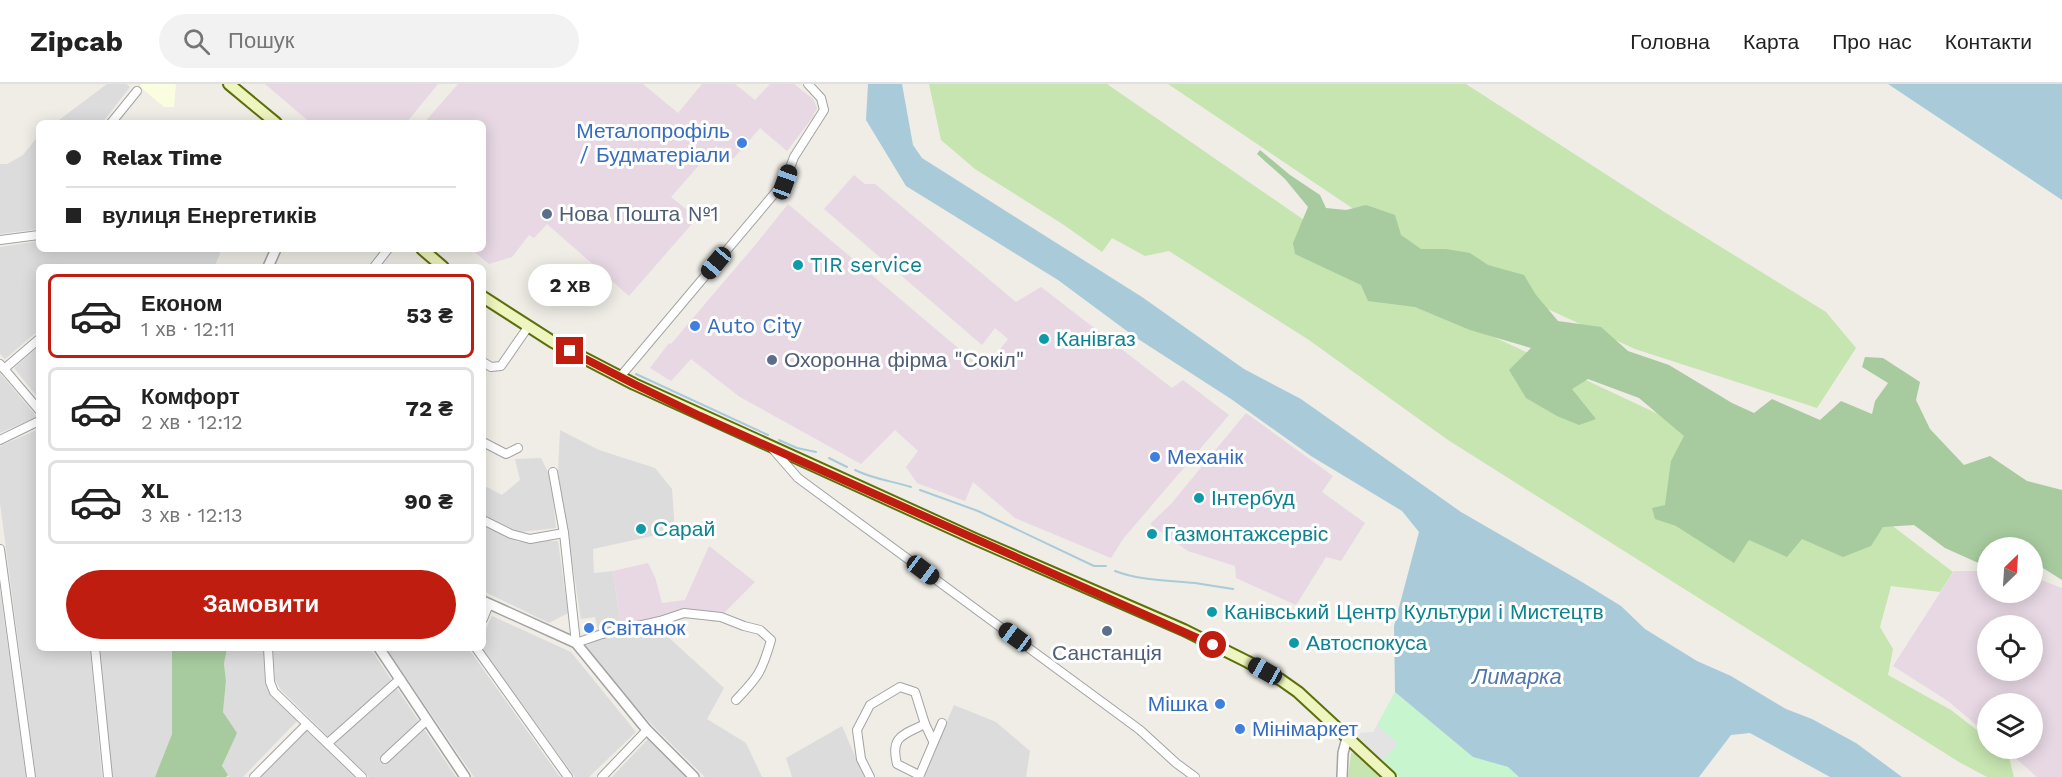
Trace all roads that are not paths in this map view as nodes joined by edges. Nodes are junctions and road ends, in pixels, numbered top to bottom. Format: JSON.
{"nodes":[{"id":1,"x":228,"y":84,"type":"edge"},
{"id":2,"x":808,"y":84,"type":"edge"},
{"id":3,"x":137,"y":92,"type":"dead end"},
{"id":4,"x":114,"y":120,"type":"edge"},
{"id":5,"x":272,"y":120,"type":"edge"},
{"id":6,"x":36,"y":235,"type":"edge"},
{"id":7,"x":0,"y":240,"type":"edge"},
{"id":8,"x":386,"y":252,"type":"edge"},
{"id":9,"x":426,"y":252,"type":"edge"},
{"id":10,"x":376,"y":264,"type":"edge"},
{"id":11,"x":440,"y":264,"type":"edge"},
{"id":12,"x":486,"y":299,"type":"edge"},
{"id":13,"x":528,"y":327,"type":"junction"},
{"id":14,"x":36,"y":341,"type":"edge"},
{"id":15,"x":486,"y":364,"type":"edge"},
{"id":16,"x":2,"y":366,"type":"edge"},
{"id":17,"x":620,"y":377,"type":"junction"},
{"id":18,"x":36,"y":406,"type":"edge"},
{"id":19,"x":36,"y":422,"type":"edge"},
{"id":20,"x":0,"y":440,"type":"edge"},
{"id":21,"x":486,"y":444,"type":"edge"},
{"id":22,"x":771,"y":447,"type":"junction"},
{"id":23,"x":518,"y":448,"type":"dead end"},
{"id":24,"x":553,"y":472,"type":"dead end"},
{"id":25,"x":486,"y":522,"type":"edge"},
{"id":26,"x":564,"y":533,"type":"junction"},
{"id":27,"x":0,"y":549,"type":"edge"},
{"id":28,"x":486,"y":603,"type":"edge"},
{"id":29,"x":576,"y":644,"type":"junction"},
{"id":30,"x":94,"y":651,"type":"edge"},
{"id":31,"x":268,"y":651,"type":"edge"},
{"id":32,"x":381,"y":651,"type":"edge"},
{"id":33,"x":478,"y":651,"type":"edge"},
{"id":34,"x":400,"y":679,"type":"junction"},
{"id":35,"x":736,"y":700,"type":"dead end"},
{"id":36,"x":427,"y":720,"type":"junction"},
{"id":37,"x":942,"y":723,"type":"dead end"},
{"id":38,"x":925,"y":724,"type":"junction"},
{"id":39,"x":306,"y":725,"type":"junction"},
{"id":40,"x":647,"y":730,"type":"junction"},
{"id":41,"x":1347,"y":738,"type":"junction"},
{"id":42,"x":933,"y":741,"type":"junction"},
{"id":43,"x":328,"y":743,"type":"junction"},
{"id":44,"x":385,"y":759,"type":"dead end"},
{"id":45,"x":919,"y":776,"type":"edge"},
{"id":46,"x":32,"y":777,"type":"edge"},
{"id":47,"x":108,"y":777,"type":"edge"},
{"id":48,"x":254,"y":777,"type":"edge"},
{"id":49,"x":362,"y":777,"type":"edge"},
{"id":50,"x":465,"y":777,"type":"edge"},
{"id":51,"x":568,"y":777,"type":"edge"},
{"id":52,"x":602,"y":777,"type":"edge"},
{"id":53,"x":694,"y":777,"type":"edge"},
{"id":54,"x":870,"y":777,"type":"edge"},
{"id":55,"x":1195,"y":777,"type":"edge"},
{"id":56,"x":1342,"y":777,"type":"edge"},
{"id":57,"x":1390,"y":777,"type":"edge"}],
"edges":[{"from":1,"to":5,"type":"main road"},
{"from":2,"to":17,"type":"street"},
{"from":3,"to":4,"type":"street"},
{"from":6,"to":7,"type":"street"},
{"from":8,"to":10,"type":"street"},
{"from":9,"to":11,"type":"main road"},
{"from":12,"to":13,"type":"main road"},
{"from":13,"to":15,"type":"street"},
{"from":13,"to":17,"type":"main road"},
{"from":14,"to":16,"type":"street"},
{"from":16,"to":18,"type":"street"},
{"from":17,"to":22,"type":"main road"},
{"from":19,"to":20,"type":"street"},
{"from":21,"to":23,"type":"street"},
{"from":22,"to":41,"type":"main road"},
{"from":22,"to":55,"type":"street"},
{"from":24,"to":26,"type":"street"},
{"from":25,"to":26,"type":"street"},
{"from":26,"to":29,"type":"street"},
{"from":27,"to":46,"type":"street"},
{"from":28,"to":29,"type":"street"},
{"from":29,"to":35,"type":"street"},
{"from":29,"to":40,"type":"street"},
{"from":30,"to":47,"type":"street"},
{"from":31,"to":39,"type":"street"},
{"from":32,"to":34,"type":"street"},
{"from":33,"to":51,"type":"street"},
{"from":34,"to":36,"type":"street"},
{"from":34,"to":43,"type":"street"},
{"from":36,"to":44,"type":"street"},
{"from":36,"to":50,"type":"street"},
{"from":37,"to":42,"type":"street"},
{"from":38,"to":42,"type":"street"},
{"from":38,"to":45,"type":"street"},
{"from":38,"to":54,"type":"street"},
{"from":39,"to":43,"type":"street"},
{"from":39,"to":48,"type":"street"},
{"from":40,"to":52,"type":"street"},
{"from":40,"to":53,"type":"street"},
{"from":41,"to":56,"type":"street"},
{"from":41,"to":57,"type":"main road"},
{"from":42,"to":45,"type":"street"},
{"from":43,"to":49,"type":"street"}]}
